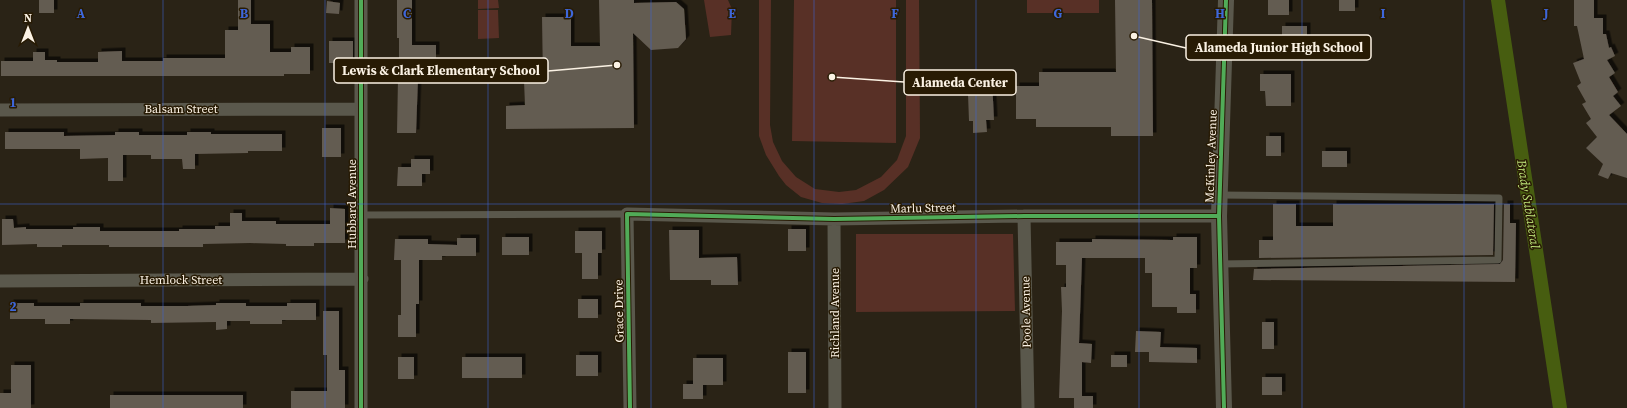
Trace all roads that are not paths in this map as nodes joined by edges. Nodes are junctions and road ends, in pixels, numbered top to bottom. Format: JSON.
{"nodes":[{"id":1,"x":361,"y":0,"type":"edge"},
{"id":2,"x":1226,"y":0,"type":"edge"},
{"id":3,"x":361,"y":109,"type":"junction"},
{"id":4,"x":0,"y":110,"type":"edge"},
{"id":5,"x":1219,"y":195,"type":"junction"},
{"id":6,"x":627,"y":214,"type":"junction"},
{"id":7,"x":362,"y":215,"type":"junction"},
{"id":8,"x":1024,"y":216,"type":"junction"},
{"id":9,"x":1219,"y":216,"type":"junction"},
{"id":10,"x":834,"y":219,"type":"junction"},
{"id":11,"x":1220,"y":264,"type":"junction"},
{"id":12,"x":362,"y":279,"type":"junction"},
{"id":13,"x":0,"y":280,"type":"edge"},
{"id":14,"x":362,"y":408,"type":"edge"},
{"id":15,"x":630,"y":408,"type":"edge"},
{"id":16,"x":835,"y":408,"type":"edge"},
{"id":17,"x":1028,"y":408,"type":"edge"},
{"id":18,"x":1224,"y":408,"type":"edge"}],
"edges":[{"from":1,"to":3,"type":"street","name":"Hubbard Avenue"},
{"from":2,"to":5,"type":"street","name":"McKinley Avenue"},
{"from":3,"to":4,"type":"street","name":"Balsam Street"},
{"from":3,"to":7,"type":"street","name":"Hubbard Avenue"},
{"from":5,"to":9,"type":"street","name":"McKinley Avenue"},
{"from":5,"to":11,"type":"lane"},
{"from":6,"to":7,"type":"lane"},
{"from":6,"to":10,"type":"street","name":"Marlu Street"},
{"from":6,"to":15,"type":"street","name":"Grace Drive"},
{"from":7,"to":12,"type":"street","name":"Hubbard Avenue"},
{"from":8,"to":9,"type":"street","name":"Marlu Street"},
{"from":8,"to":10,"type":"street","name":"Marlu Street"},
{"from":8,"to":17,"type":"street","name":"Poole Avenue"},
{"from":9,"to":11,"type":"street","name":"McKinley Avenue"},
{"from":10,"to":16,"type":"street","name":"Richland Avenue"},
{"from":11,"to":18,"type":"street","name":"McKinley Avenue"},
{"from":12,"to":13,"type":"street","name":"Hemlock Street"},
{"from":12,"to":14,"type":"street","name":"Hubbard Avenue"}]}
